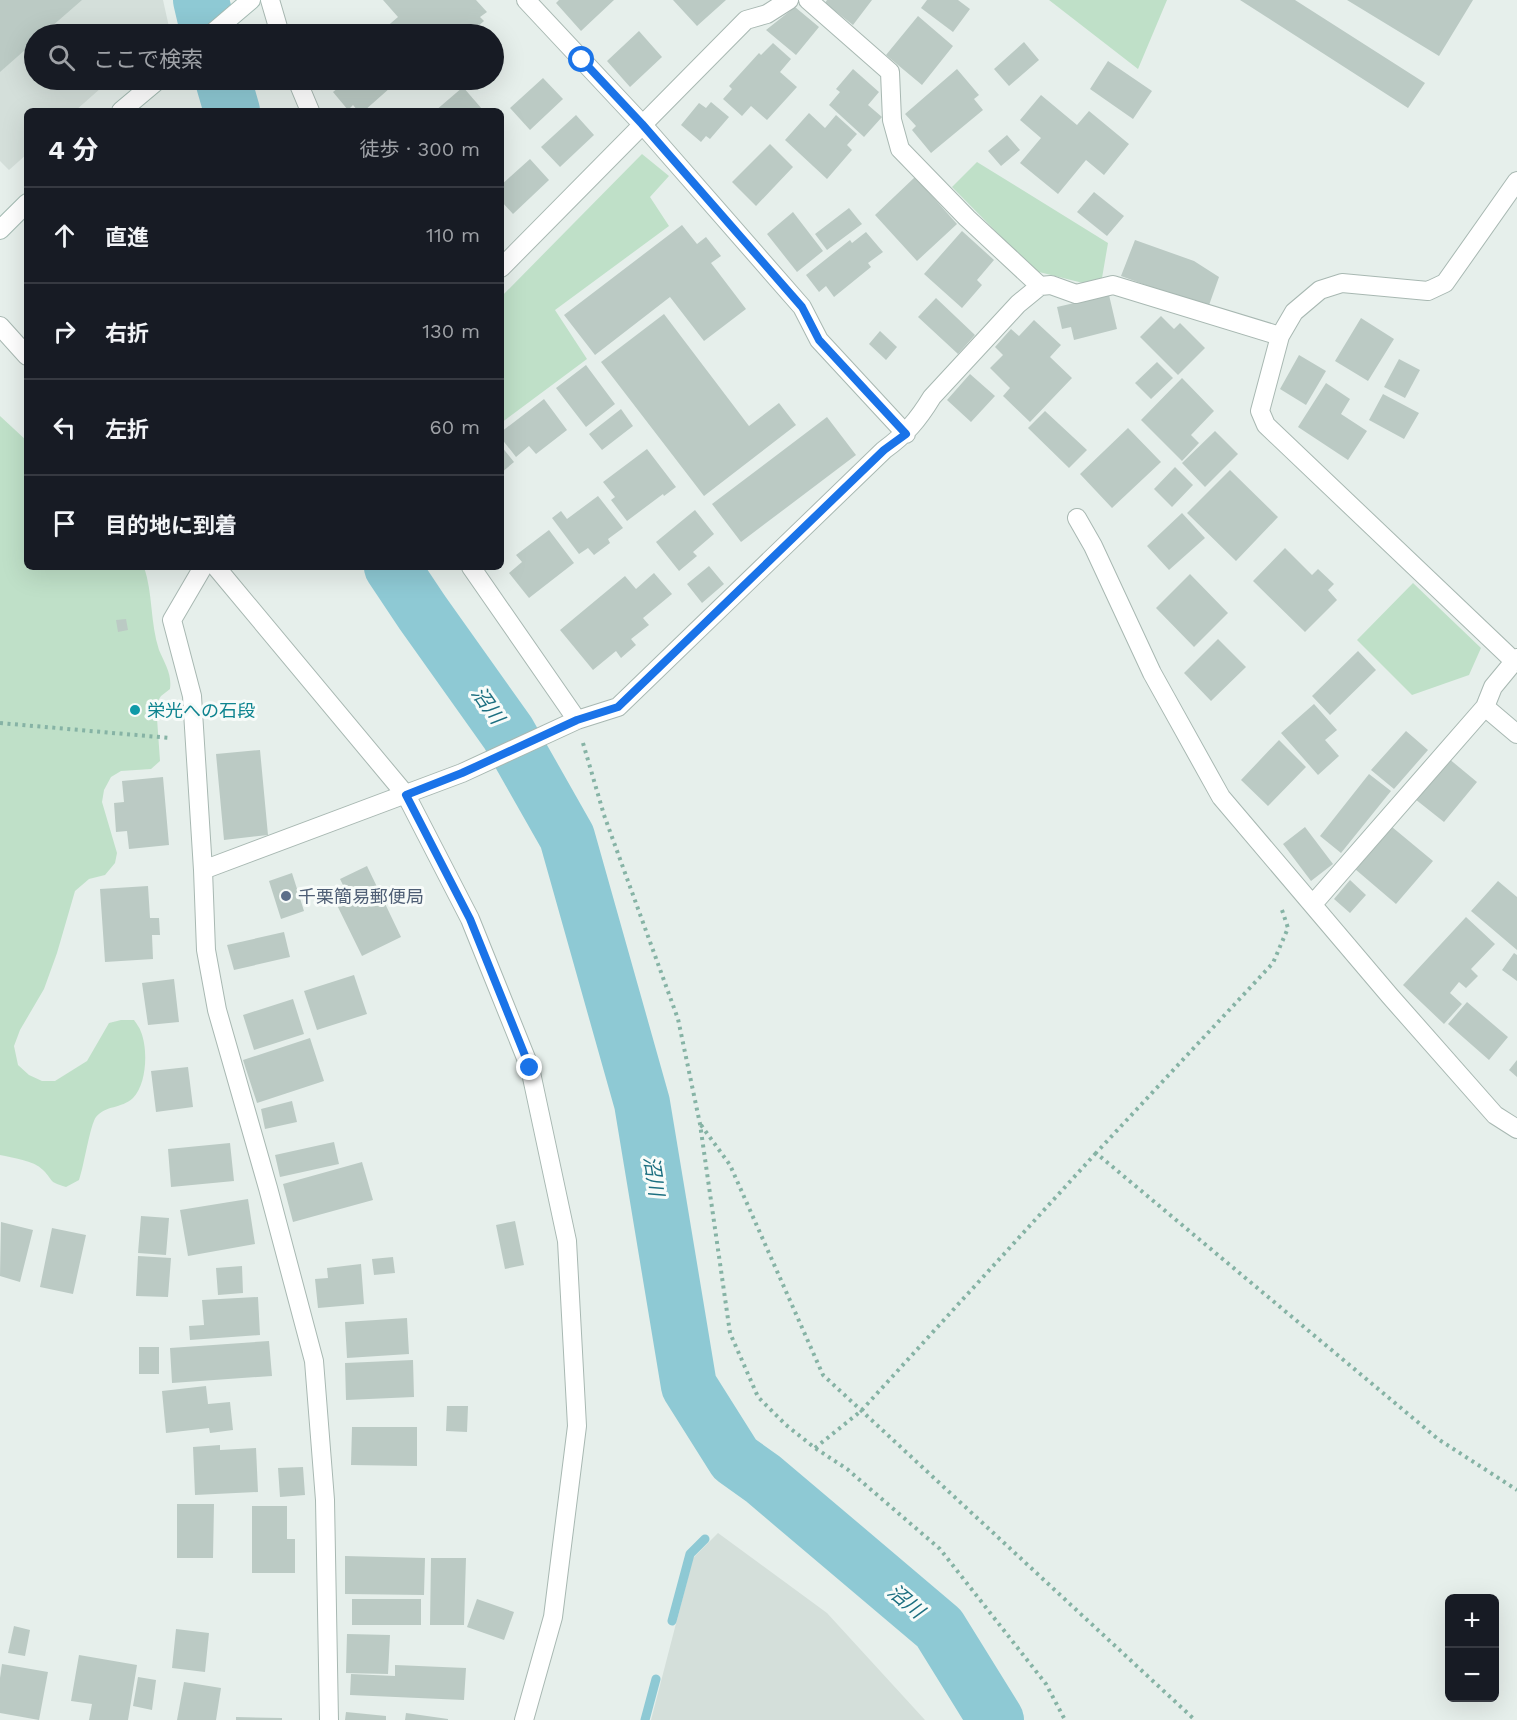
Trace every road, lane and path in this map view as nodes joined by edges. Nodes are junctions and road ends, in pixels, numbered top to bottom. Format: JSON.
{"nodes":[{"id":1,"x":270,"y":0,"type":"edge"},
{"id":2,"x":526,"y":0,"type":"edge"},
{"id":3,"x":789,"y":0,"type":"edge"},
{"id":4,"x":809,"y":0,"type":"edge"},
{"id":5,"x":250,"y":1,"type":"edge"},
{"id":6,"x":223,"y":24,"type":"edge"},
{"id":7,"x":277,"y":24,"type":"edge"},
{"id":8,"x":146,"y":90,"type":"edge"},
{"id":9,"x":301,"y":90,"type":"edge"},
{"id":10,"x":128,"y":105,"type":"edge"},
{"id":11,"x":309,"y":108,"type":"edge"},
{"id":12,"x":642,"y":124,"type":"junction"},
{"id":13,"x":1517,"y":181,"type":"edge"},
{"id":14,"x":24,"y":206,"type":"edge"},
{"id":15,"x":0,"y":230,"type":"edge"},
{"id":16,"x":504,"y":265,"type":"edge"},
{"id":17,"x":1040,"y":286,"type":"junction"},
{"id":18,"x":0,"y":326,"type":"edge"},
{"id":19,"x":1280,"y":336,"type":"junction"},
{"id":20,"x":24,"y":353,"type":"edge"},
{"id":21,"x":906,"y":434,"type":"junction"},
{"id":22,"x":1077,"y":518,"type":"dead end"},
{"id":23,"x":201,"y":570,"type":"edge"},
{"id":24,"x":218,"y":570,"type":"edge"},
{"id":25,"x":473,"y":570,"type":"edge"},
{"id":26,"x":1516,"y":660,"type":"edge"},
{"id":27,"x":1485,"y":707,"type":"junction"},
{"id":28,"x":577,"y":720,"type":"junction"},
{"id":29,"x":0,"y":723,"type":"edge"},
{"id":30,"x":1517,"y":734,"type":"edge"},
{"id":31,"x":164,"y":737,"type":"dead end"},
{"id":32,"x":406,"y":795,"type":"junction"},
{"id":33,"x":203,"y":870,"type":"junction"},
{"id":34,"x":1313,"y":904,"type":"junction"},
{"id":35,"x":1281,"y":907,"type":"dead end"},
{"id":36,"x":700,"y":1124,"type":"junction"},
{"id":37,"x":1517,"y":1129,"type":"edge"},
{"id":38,"x":1096,"y":1153,"type":"junction"},
{"id":39,"x":861,"y":1412,"type":"junction"},
{"id":40,"x":815,"y":1448,"type":"junction"},
{"id":41,"x":1517,"y":1490,"type":"edge"},
{"id":42,"x":329,"y":1720,"type":"edge"},
{"id":43,"x":524,"y":1720,"type":"edge"},
{"id":44,"x":1065,"y":1720,"type":"edge"},
{"id":45,"x":1195,"y":1720,"type":"edge"}],
"edges":[{"from":1,"to":7,"type":"street"},
{"from":2,"to":12,"type":"street"},
{"from":3,"to":12,"type":"street"},
{"from":4,"to":17,"type":"street"},
{"from":5,"to":6,"type":"street"},
{"from":8,"to":10,"type":"street"},
{"from":9,"to":11,"type":"street"},
{"from":12,"to":16,"type":"street"},
{"from":12,"to":21,"type":"street"},
{"from":13,"to":19,"type":"street"},
{"from":14,"to":15,"type":"street"},
{"from":17,"to":19,"type":"street"},
{"from":17,"to":21,"type":"street"},
{"from":18,"to":20,"type":"street"},
{"from":19,"to":26,"type":"street"},
{"from":21,"to":28,"type":"street"},
{"from":22,"to":34,"type":"street"},
{"from":23,"to":33,"type":"street"},
{"from":24,"to":32,"type":"street"},
{"from":25,"to":28,"type":"street"},
{"from":26,"to":27,"type":"street"},
{"from":27,"to":30,"type":"street"},
{"from":27,"to":34,"type":"street"},
{"from":28,"to":32,"type":"street"},
{"from":28,"to":36,"type":"path"},
{"from":29,"to":31,"type":"path"},
{"from":32,"to":33,"type":"street"},
{"from":32,"to":43,"type":"street"},
{"from":33,"to":42,"type":"street"},
{"from":34,"to":37,"type":"street"},
{"from":35,"to":38,"type":"path"},
{"from":36,"to":39,"type":"path"},
{"from":36,"to":40,"type":"path"},
{"from":38,"to":39,"type":"path"},
{"from":38,"to":41,"type":"path"},
{"from":39,"to":40,"type":"path"},
{"from":39,"to":45,"type":"path"},
{"from":40,"to":44,"type":"path"}]}
